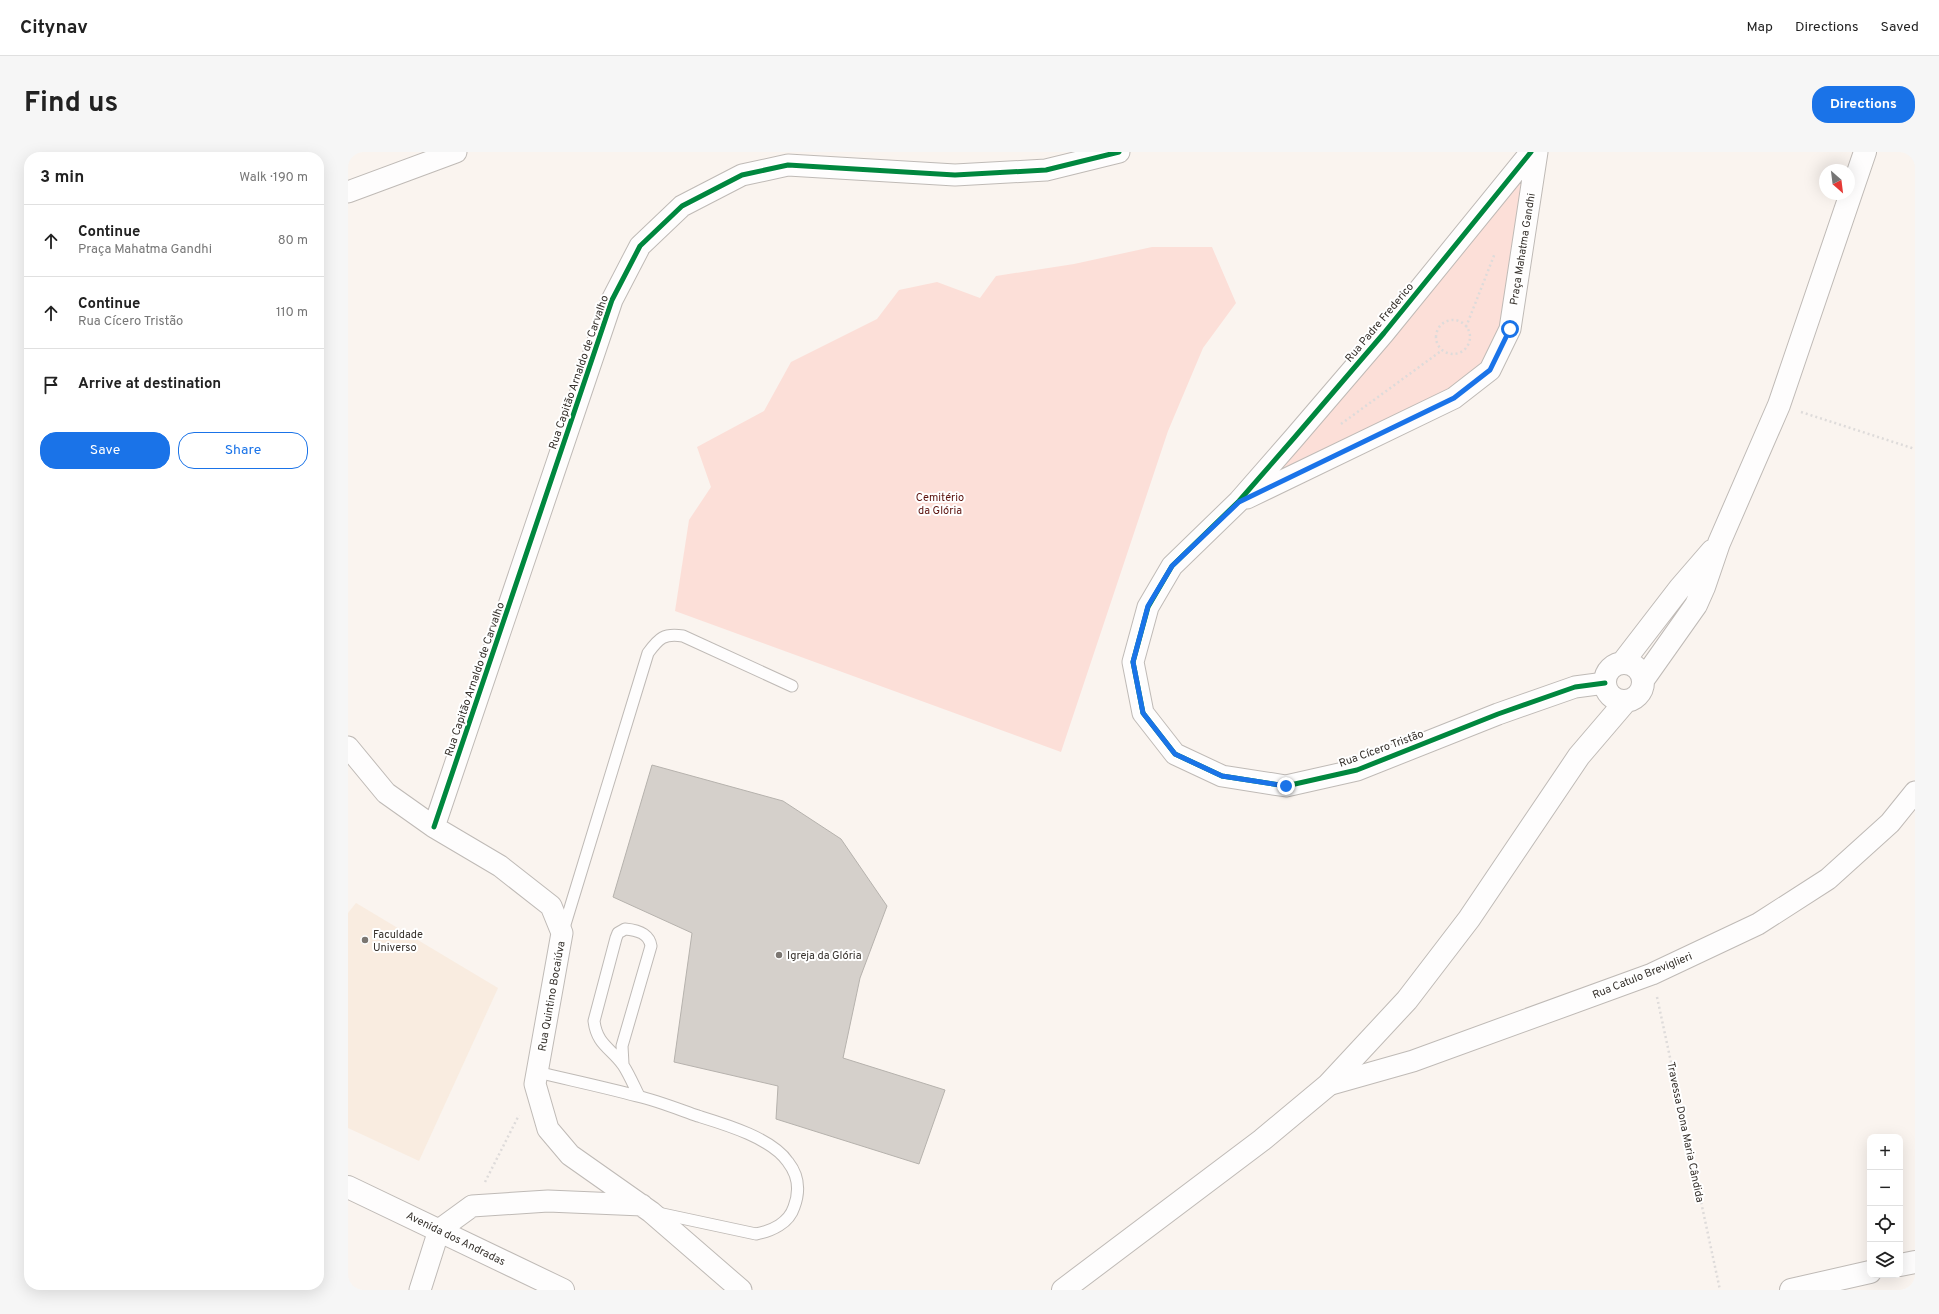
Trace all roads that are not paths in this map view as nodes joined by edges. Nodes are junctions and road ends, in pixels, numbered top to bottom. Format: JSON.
{"nodes":[{"id":1,"x":456,"y":152,"type":"edge"},
{"id":2,"x":1119,"y":152,"type":"edge"},
{"id":3,"x":1531,"y":152,"type":"edge"},
{"id":4,"x":1537,"y":152,"type":"edge"},
{"id":5,"x":1865,"y":152,"type":"edge"},
{"id":6,"x":348,"y":192,"type":"edge"},
{"id":7,"x":1239,"y":502,"type":"junction"},
{"id":8,"x":1719,"y":543,"type":"junction"},
{"id":9,"x":1623,"y":662,"type":"junction"},
{"id":10,"x":1643,"y":680,"type":"junction"},
{"id":11,"x":792,"y":686,"type":"dead end"},
{"id":12,"x":1606,"y":686,"type":"junction"},
{"id":13,"x":1626,"y":701,"type":"junction"},
{"id":14,"x":348,"y":747,"type":"edge"},
{"id":15,"x":1578,"y":756,"type":"junction"},
{"id":16,"x":1915,"y":792,"type":"edge"},
{"id":17,"x":434,"y":827,"type":"junction"},
{"id":18,"x":562,"y":933,"type":"junction"},
{"id":19,"x":623,"y":1064,"type":"junction"},
{"id":20,"x":536,"y":1078,"type":"junction"},
{"id":21,"x":1328,"y":1085,"type":"junction"},
{"id":22,"x":639,"y":1096,"type":"junction"},
{"id":23,"x":348,"y":1187,"type":"edge"},
{"id":24,"x":647,"y":1208,"type":"junction"},
{"id":25,"x":439,"y":1230,"type":"junction"},
{"id":26,"x":1915,"y":1262,"type":"edge"},
{"id":27,"x":1903,"y":1264,"type":"edge"},
{"id":28,"x":1867,"y":1273,"type":"edge"},
{"id":29,"x":420,"y":1290,"type":"edge"},
{"id":30,"x":564,"y":1290,"type":"edge"},
{"id":31,"x":741,"y":1290,"type":"edge"},
{"id":32,"x":1063,"y":1290,"type":"edge"},
{"id":33,"x":1791,"y":1290,"type":"edge"}],
"edges":[{"from":1,"to":6,"type":"street"},
{"from":2,"to":17,"type":"street","name":"Rua Capitão Arnaldo de Carvalho"},
{"from":3,"to":7,"type":"street","name":"Rua Padre Frederico"},
{"from":4,"to":7,"type":"street","name":"Praça Mahatma Gandhi"},
{"from":5,"to":8,"type":"main road"},
{"from":7,"to":12,"type":"street","name":"Rua Cícero Tristão"},
{"from":8,"to":9,"type":"main road"},
{"from":8,"to":10,"type":"main road"},
{"from":9,"to":10,"type":"main road"},
{"from":9,"to":12,"type":"main road"},
{"from":10,"to":13,"type":"main road"},
{"from":11,"to":18,"type":"lane"},
{"from":12,"to":13,"type":"main road"},
{"from":12,"to":15,"type":"main road"},
{"from":13,"to":15,"type":"main road"},
{"from":14,"to":17,"type":"street","name":"Rua Quintino Bocaiúva"},
{"from":15,"to":21,"type":"main road"},
{"from":16,"to":21,"type":"street","name":"Rua Catulo Breviglieri"},
{"from":17,"to":18,"type":"street","name":"Rua Quintino Bocaiúva"},
{"from":18,"to":20,"type":"street","name":"Rua Quintino Bocaiúva"},
{"from":19,"to":19,"type":"lane"},
{"from":19,"to":22,"type":"lane"},
{"from":20,"to":22,"type":"lane"},
{"from":20,"to":24,"type":"street","name":"Rua Quintino Bocaiúva"},
{"from":21,"to":32,"type":"main road"},
{"from":22,"to":24,"type":"lane"},
{"from":23,"to":25,"type":"main road","name":"Avenida dos Andradas"},
{"from":24,"to":25,"type":"street"},
{"from":24,"to":31,"type":"street","name":"Rua Quintino Bocaiúva"},
{"from":25,"to":29,"type":"street"},
{"from":25,"to":30,"type":"main road","name":"Avenida dos Andradas"},
{"from":26,"to":27,"type":"main road"},
{"from":28,"to":33,"type":"main road"}]}
